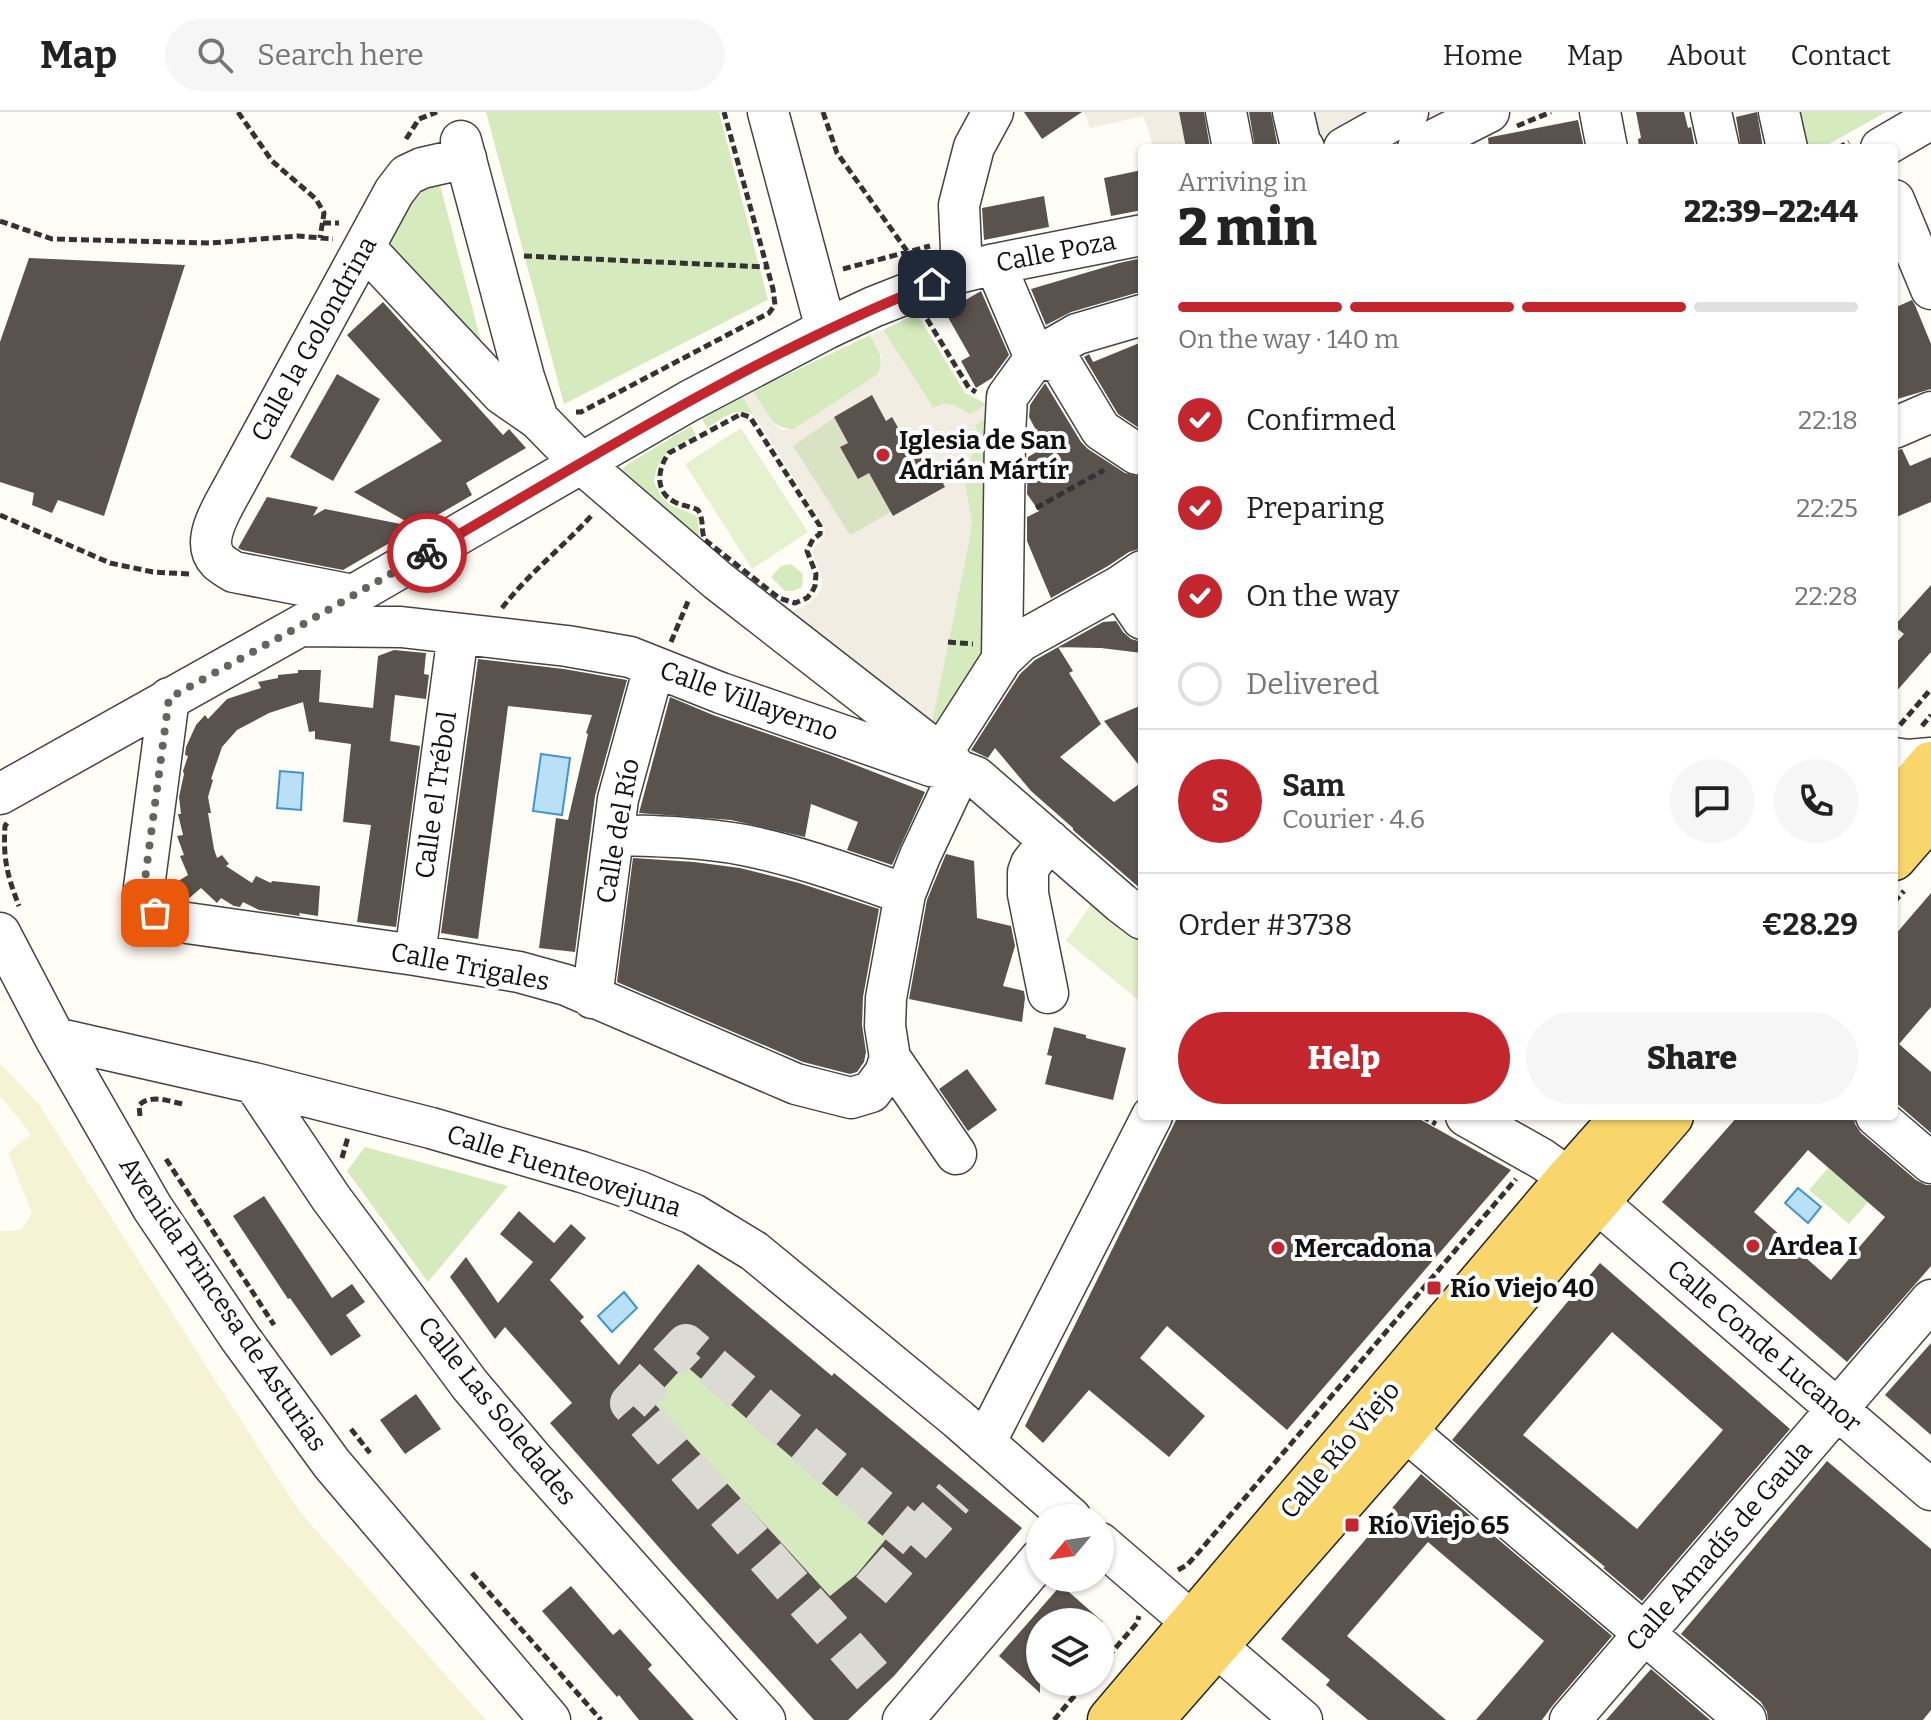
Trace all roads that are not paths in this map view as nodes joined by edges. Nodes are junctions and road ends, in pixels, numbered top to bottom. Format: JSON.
{"nodes":[{"id":1,"x":768,"y":112,"type":"edge"},
{"id":2,"x":993,"y":112,"type":"edge"},
{"id":3,"x":1226,"y":112,"type":"edge"},
{"id":4,"x":1293,"y":112,"type":"edge"},
{"id":5,"x":1600,"y":112,"type":"edge"},
{"id":6,"x":1711,"y":112,"type":"edge"},
{"id":7,"x":1779,"y":112,"type":"edge"},
{"id":8,"x":1931,"y":119,"type":"edge"},
{"id":9,"x":1500,"y":120,"type":"edge"},
{"id":10,"x":1425,"y":137,"type":"edge"},
{"id":11,"x":1232,"y":144,"type":"edge"},
{"id":12,"x":1301,"y":144,"type":"edge"},
{"id":13,"x":1373,"y":144,"type":"edge"},
{"id":14,"x":1606,"y":144,"type":"edge"},
{"id":15,"x":1718,"y":144,"type":"edge"},
{"id":16,"x":1786,"y":144,"type":"edge"},
{"id":17,"x":1888,"y":144,"type":"edge"},
{"id":18,"x":1898,"y":210,"type":"edge"},
{"id":19,"x":1138,"y":236,"type":"edge"},
{"id":20,"x":364,"y":247,"type":"junction"},
{"id":21,"x":972,"y":258,"type":"junction"},
{"id":22,"x":1931,"y":289,"type":"edge"},
{"id":23,"x":1138,"y":316,"type":"edge"},
{"id":24,"x":826,"y":329,"type":"junction"},
{"id":25,"x":1035,"y":358,"type":"junction"},
{"id":26,"x":1931,"y":412,"type":"edge"},
{"id":27,"x":553,"y":416,"type":"junction"},
{"id":28,"x":1898,"y":426,"type":"edge"},
{"id":29,"x":1137,"y":453,"type":"edge"},
{"id":30,"x":581,"y":463,"type":"junction"},
{"id":31,"x":1131,"y":578,"type":"edge"},
{"id":32,"x":353,"y":595,"type":"junction"},
{"id":33,"x":1138,"y":604,"type":"edge"},
{"id":34,"x":300,"y":626,"type":"junction"},
{"id":35,"x":458,"y":634,"type":"junction"},
{"id":36,"x":1002,"y":659,"type":"junction"},
{"id":37,"x":656,"y":668,"type":"junction"},
{"id":38,"x":169,"y":698,"type":"junction"},
{"id":39,"x":1931,"y":758,"type":"edge"},
{"id":40,"x":1898,"y":759,"type":"edge"},
{"id":41,"x":952,"y":763,"type":"junction"},
{"id":42,"x":1931,"y":764,"type":"edge"},
{"id":43,"x":1898,"y":802,"type":"edge"},
{"id":44,"x":7,"y":804,"type":"edge"},
{"id":45,"x":1931,"y":815,"type":"edge"},
{"id":46,"x":614,"y":835,"type":"junction"},
{"id":47,"x":1049,"y":840,"type":"junction"},
{"id":48,"x":1898,"y":853,"type":"edge"},
{"id":49,"x":905,"y":894,"type":"junction"},
{"id":50,"x":1138,"y":916,"type":"edge"},
{"id":51,"x":10,"y":922,"type":"edge"},
{"id":52,"x":415,"y":955,"type":"junction"},
{"id":53,"x":1048,"y":993,"type":"dead end"},
{"id":54,"x":592,"y":998,"type":"junction"},
{"id":55,"x":55,"y":1038,"type":"junction"},
{"id":56,"x":147,"y":1060,"type":"junction"},
{"id":57,"x":880,"y":1075,"type":"junction"},
{"id":58,"x":254,"y":1083,"type":"junction"},
{"id":59,"x":100,"y":1117,"type":"junction"},
{"id":60,"x":1150,"y":1120,"type":"edge"},
{"id":61,"x":1622,"y":1120,"type":"edge"},
{"id":62,"x":1666,"y":1120,"type":"edge"},
{"id":63,"x":1881,"y":1120,"type":"edge"},
{"id":64,"x":1457,"y":1124,"type":"edge"},
{"id":65,"x":956,"y":1154,"type":"dead end"},
{"id":66,"x":1931,"y":1163,"type":"edge"},
{"id":67,"x":1583,"y":1190,"type":"junction"},
{"id":68,"x":1931,"y":1300,"type":"edge"},
{"id":69,"x":1837,"y":1409,"type":"junction"},
{"id":70,"x":1405,"y":1430,"type":"junction"},
{"id":71,"x":985,"y":1443,"type":"junction"},
{"id":72,"x":1931,"y":1490,"type":"edge"},
{"id":73,"x":1055,"y":1504,"type":"edge"},
{"id":74,"x":1114,"y":1555,"type":"edge"},
{"id":75,"x":1026,"y":1575,"type":"edge"},
{"id":76,"x":1644,"y":1633,"type":"junction"},
{"id":77,"x":1204,"y":1635,"type":"junction"},
{"id":78,"x":550,"y":1720,"type":"edge"},
{"id":79,"x":765,"y":1720,"type":"edge"},
{"id":80,"x":903,"y":1720,"type":"edge"},
{"id":81,"x":1110,"y":1720,"type":"edge"},
{"id":82,"x":1151,"y":1720,"type":"edge"},
{"id":83,"x":1302,"y":1720,"type":"edge"},
{"id":84,"x":1570,"y":1720,"type":"edge"},
{"id":85,"x":1746,"y":1720,"type":"edge"}],
"edges":[{"from":1,"to":24,"type":"street"},
{"from":2,"to":21,"type":"street"},
{"from":3,"to":11,"type":"street"},
{"from":4,"to":12,"type":"street"},
{"from":5,"to":14,"type":"street"},
{"from":6,"to":15,"type":"street"},
{"from":7,"to":16,"type":"street"},
{"from":8,"to":17,"type":"street"},
{"from":9,"to":10,"type":"street"},
{"from":10,"to":13,"type":"street"},
{"from":18,"to":22,"type":"street"},
{"from":19,"to":21,"type":"street","name":"Calle Poza"},
{"from":20,"to":27,"type":"street"},
{"from":20,"to":27,"type":"street","name":"Calle la Golondrina"},
{"from":20,"to":32,"type":"street","name":"Calle la Golondrina"},
{"from":21,"to":24,"type":"street","name":"Calle Poza"},
{"from":21,"to":25,"type":"street"},
{"from":23,"to":25,"type":"street"},
{"from":24,"to":30,"type":"street","name":"Calle Poza"},
{"from":25,"to":29,"type":"street"},
{"from":25,"to":36,"type":"street"},
{"from":26,"to":28,"type":"street"},
{"from":27,"to":30,"type":"street"},
{"from":30,"to":32,"type":"street","name":"Calle Poza"},
{"from":30,"to":41,"type":"street"},
{"from":31,"to":33,"type":"street"},
{"from":31,"to":36,"type":"street"},
{"from":32,"to":34,"type":"street","name":"Calle Poza"},
{"from":34,"to":35,"type":"street","name":"Calle Villayerno"},
{"from":34,"to":38,"type":"street","name":"Calle Poza"},
{"from":35,"to":37,"type":"street","name":"Calle Villayerno"},
{"from":35,"to":52,"type":"street","name":"Calle el Trébol"},
{"from":36,"to":41,"type":"street"},
{"from":37,"to":41,"type":"street","name":"Calle Villayerno"},
{"from":37,"to":46,"type":"street","name":"Calle del Río"},
{"from":38,"to":44,"type":"street","name":"Calle Poza"},
{"from":38,"to":52,"type":"street","name":"Calle Trigales"},
{"from":39,"to":40,"type":"street"},
{"from":41,"to":47,"type":"street","name":"Calle Villayerno"},
{"from":41,"to":49,"type":"street"},
{"from":42,"to":43,"type":"main road"},
{"from":45,"to":48,"type":"main road"},
{"from":46,"to":49,"type":"street"},
{"from":46,"to":54,"type":"street","name":"Calle del Río"},
{"from":47,"to":50,"type":"street","name":"Calle Villayerno"},
{"from":47,"to":53,"type":"street"},
{"from":49,"to":57,"type":"street"},
{"from":51,"to":55,"type":"street","name":"Avenida Princesa de Asturias"},
{"from":52,"to":54,"type":"street","name":"Calle Trigales"},
{"from":54,"to":57,"type":"street","name":"Calle Trigales"},
{"from":55,"to":56,"type":"street","name":"Calle Fuenteovejuna"},
{"from":55,"to":59,"type":"street","name":"Avenida Princesa de Asturias"},
{"from":56,"to":58,"type":"street","name":"Calle Fuenteovejuna"},
{"from":56,"to":59,"type":"street"},
{"from":57,"to":65,"type":"street"},
{"from":58,"to":71,"type":"street","name":"Calle Fuenteovejuna"},
{"from":58,"to":79,"type":"street","name":"Calle Las Soledades"},
{"from":59,"to":78,"type":"street","name":"Avenida Princesa de Asturias"},
{"from":60,"to":71,"type":"street"},
{"from":61,"to":67,"type":"main road","name":"Calle Río Viejo"},
{"from":62,"to":67,"type":"main road","name":"Calle Río Viejo"},
{"from":63,"to":66,"type":"street"},
{"from":64,"to":67,"type":"street"},
{"from":67,"to":69,"type":"street","name":"Calle Conde Lucanor"},
{"from":67,"to":70,"type":"main road","name":"Calle Río Viejo"},
{"from":67,"to":77,"type":"main road","name":"Calle Río Viejo"},
{"from":68,"to":69,"type":"street","name":"Calle Amadís de Gaula"},
{"from":69,"to":72,"type":"street","name":"Calle Conde Lucanor"},
{"from":69,"to":76,"type":"street","name":"Calle Amadís de Gaula"},
{"from":70,"to":76,"type":"street"},
{"from":70,"to":77,"type":"main road","name":"Calle Río Viejo"},
{"from":71,"to":73,"type":"street","name":"Calle Fuenteovejuna"},
{"from":74,"to":77,"type":"street"},
{"from":75,"to":80,"type":"street"},
{"from":76,"to":84,"type":"street","name":"Calle Amadís de Gaula"},
{"from":76,"to":85,"type":"street"},
{"from":77,"to":81,"type":"main road","name":"Calle Río Viejo"},
{"from":77,"to":82,"type":"main road","name":"Calle Río Viejo"},
{"from":77,"to":83,"type":"street"}]}
